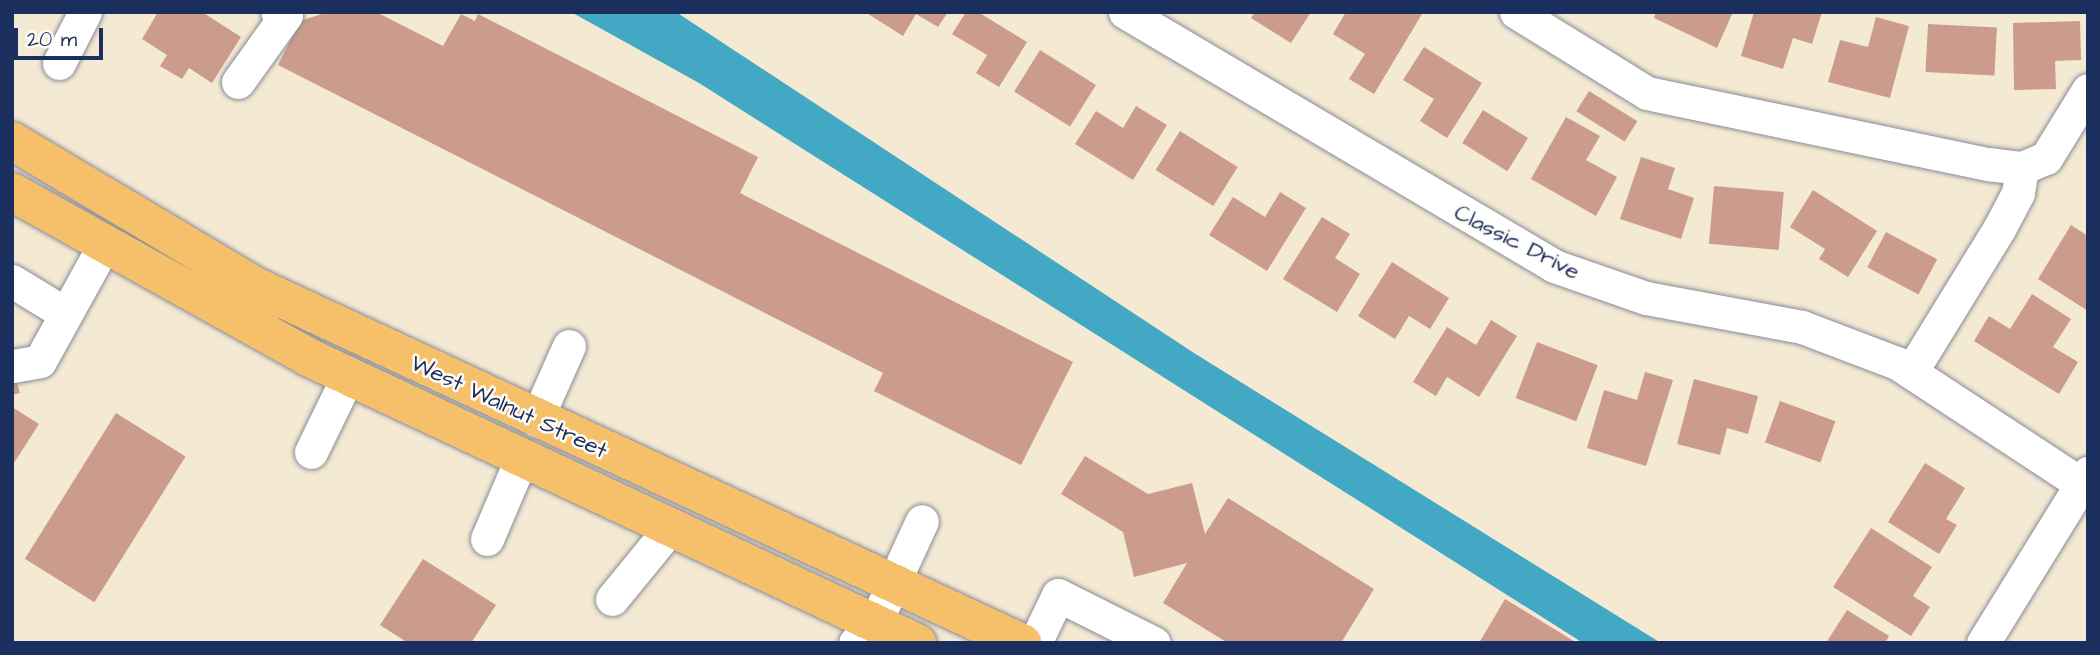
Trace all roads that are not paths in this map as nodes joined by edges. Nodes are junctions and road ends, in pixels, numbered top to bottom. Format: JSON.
{"nodes":[{"id":1,"x":85,"y":12,"type":"edge"},
{"id":2,"x":277,"y":12,"type":"edge"},
{"id":3,"x":1125,"y":12,"type":"edge"},
{"id":4,"x":1516,"y":12,"type":"edge"},
{"id":5,"x":59,"y":63,"type":"dead end"},
{"id":6,"x":238,"y":82,"type":"dead end"},
{"id":7,"x":2088,"y":90,"type":"edge"},
{"id":8,"x":12,"y":141,"type":"edge"},
{"id":9,"x":2022,"y":168,"type":"junction"},
{"id":10,"x":12,"y":192,"type":"edge"},
{"id":11,"x":104,"y":245,"type":"junction"},
{"id":12,"x":12,"y":281,"type":"edge"},
{"id":13,"x":58,"y":309,"type":"junction"},
{"id":14,"x":12,"y":313,"type":"edge"},
{"id":15,"x":569,"y":346,"type":"dead end"},
{"id":16,"x":13,"y":366,"type":"edge"},
{"id":17,"x":1911,"y":372,"type":"junction"},
{"id":18,"x":355,"y":379,"type":"junction"},
{"id":19,"x":536,"y":420,"type":"junction"},
{"id":20,"x":310,"y":452,"type":"dead end"},
{"id":21,"x":522,"y":457,"type":"junction"},
{"id":22,"x":2084,"y":479,"type":"edge"},
{"id":23,"x":705,"y":495,"type":"junction"},
{"id":24,"x":922,"y":521,"type":"dead end"},
{"id":25,"x":671,"y":527,"type":"junction"},
{"id":26,"x":487,"y":539,"type":"dead end"},
{"id":27,"x":894,"y":582,"type":"junction"},
{"id":28,"x":612,"y":599,"type":"dead end"},
{"id":29,"x":865,"y":633,"type":"edge"},
{"id":30,"x":917,"y":643,"type":"edge"},
{"id":31,"x":1022,"y":643,"type":"edge"},
{"id":32,"x":1035,"y":643,"type":"edge"},
{"id":33,"x":1154,"y":643,"type":"edge"},
{"id":34,"x":1983,"y":643,"type":"edge"}],
"edges":[{"from":1,"to":5,"type":"street"},
{"from":2,"to":6,"type":"street"},
{"from":3,"to":17,"type":"street","name":"Classic Drive"},
{"from":4,"to":9,"type":"street"},
{"from":7,"to":9,"type":"street"},
{"from":8,"to":19,"type":"main road","name":"West Walnut Street"},
{"from":9,"to":17,"type":"street"},
{"from":10,"to":11,"type":"main road","name":"West Walnut Street"},
{"from":11,"to":13,"type":"street"},
{"from":11,"to":18,"type":"main road","name":"West Walnut Street"},
{"from":12,"to":13,"type":"street"},
{"from":13,"to":14,"type":"street"},
{"from":13,"to":16,"type":"street"},
{"from":15,"to":19,"type":"street"},
{"from":17,"to":22,"type":"street","name":"Classic Drive"},
{"from":18,"to":19,"type":"main road"},
{"from":18,"to":20,"type":"street"},
{"from":18,"to":21,"type":"main road","name":"West Walnut Street"},
{"from":19,"to":23,"type":"main road","name":"West Walnut Street"},
{"from":21,"to":23,"type":"main road"},
{"from":21,"to":25,"type":"main road","name":"West Walnut Street"},
{"from":21,"to":26,"type":"street"},
{"from":22,"to":34,"type":"street"},
{"from":23,"to":27,"type":"main road","name":"West Walnut Street"},
{"from":24,"to":27,"type":"street"},
{"from":25,"to":28,"type":"street"},
{"from":25,"to":29,"type":"main road","name":"West Walnut Street"},
{"from":27,"to":29,"type":"street"},
{"from":27,"to":31,"type":"main road","name":"West Walnut Street"},
{"from":29,"to":30,"type":"main road","name":"West Walnut Street"},
{"from":32,"to":33,"type":"street"}]}
